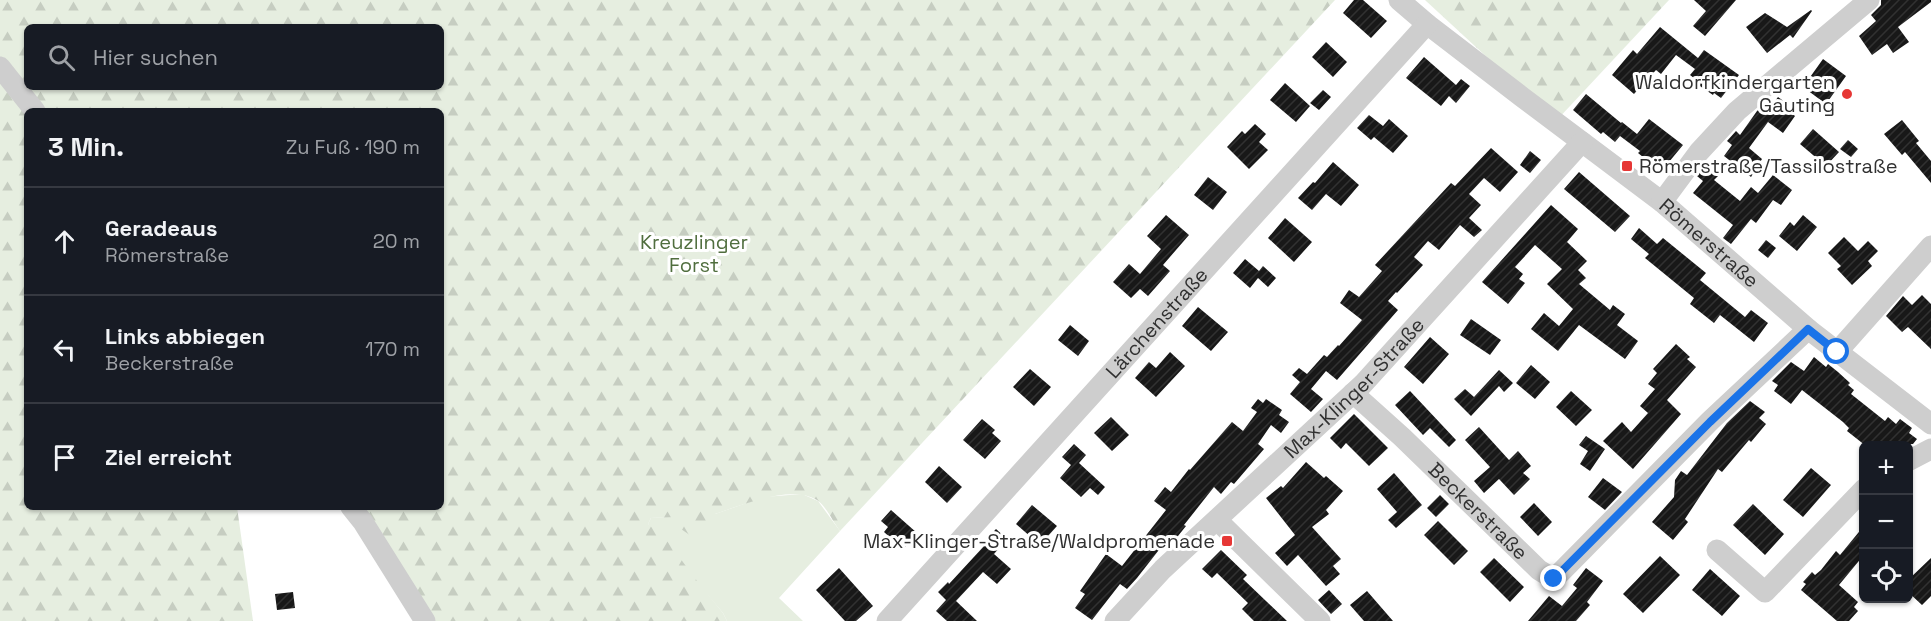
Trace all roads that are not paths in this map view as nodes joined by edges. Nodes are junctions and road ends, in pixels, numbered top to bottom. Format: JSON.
{"nodes":[{"id":1,"x":1399,"y":0,"type":"edge"},
{"id":2,"x":1869,"y":0,"type":"edge"},
{"id":3,"x":1427,"y":24,"type":"junction"},
{"id":4,"x":0,"y":67,"type":"edge"},
{"id":5,"x":33,"y":108,"type":"edge"},
{"id":6,"x":1582,"y":142,"type":"junction"},
{"id":7,"x":1662,"y":202,"type":"junction"},
{"id":8,"x":1931,"y":246,"type":"edge"},
{"id":9,"x":1808,"y":329,"type":"junction"},
{"id":10,"x":1837,"y":352,"type":"junction"},
{"id":11,"x":1353,"y":393,"type":"junction"},
{"id":12,"x":1931,"y":424,"type":"edge"},
{"id":13,"x":1931,"y":449,"type":"edge"},
{"id":14,"x":1913,"y":458,"type":"edge"},
{"id":15,"x":1859,"y":493,"type":"edge"},
{"id":16,"x":353,"y":510,"type":"edge"},
{"id":17,"x":1217,"y":520,"type":"junction"},
{"id":18,"x":1717,"y":550,"type":"dead end"},
{"id":19,"x":425,"y":621,"type":"edge"},
{"id":20,"x":887,"y":621,"type":"edge"},
{"id":21,"x":1115,"y":621,"type":"edge"},
{"id":22,"x":1320,"y":621,"type":"edge"}],
"edges":[{"from":1,"to":3,"type":"street","name":"Römerstraße"},
{"from":2,"to":7,"type":"street"},
{"from":3,"to":6,"type":"street","name":"Römerstraße"},
{"from":3,"to":20,"type":"street","name":"Lärchenstraße"},
{"from":4,"to":5,"type":"street"},
{"from":6,"to":7,"type":"street","name":"Römerstraße"},
{"from":6,"to":11,"type":"street","name":"Max-Klinger-Straße"},
{"from":7,"to":9,"type":"street","name":"Römerstraße"},
{"from":8,"to":10,"type":"street"},
{"from":9,"to":10,"type":"street","name":"Römerstraße"},
{"from":9,"to":11,"type":"street","name":"Beckerstraße"},
{"from":10,"to":12,"type":"street","name":"Römerstraße"},
{"from":11,"to":17,"type":"street","name":"Max-Klinger-Straße"},
{"from":13,"to":14,"type":"street"},
{"from":15,"to":18,"type":"street"},
{"from":16,"to":19,"type":"street"},
{"from":17,"to":21,"type":"street","name":"Max-Klinger-Straße"},
{"from":17,"to":22,"type":"street"}]}
